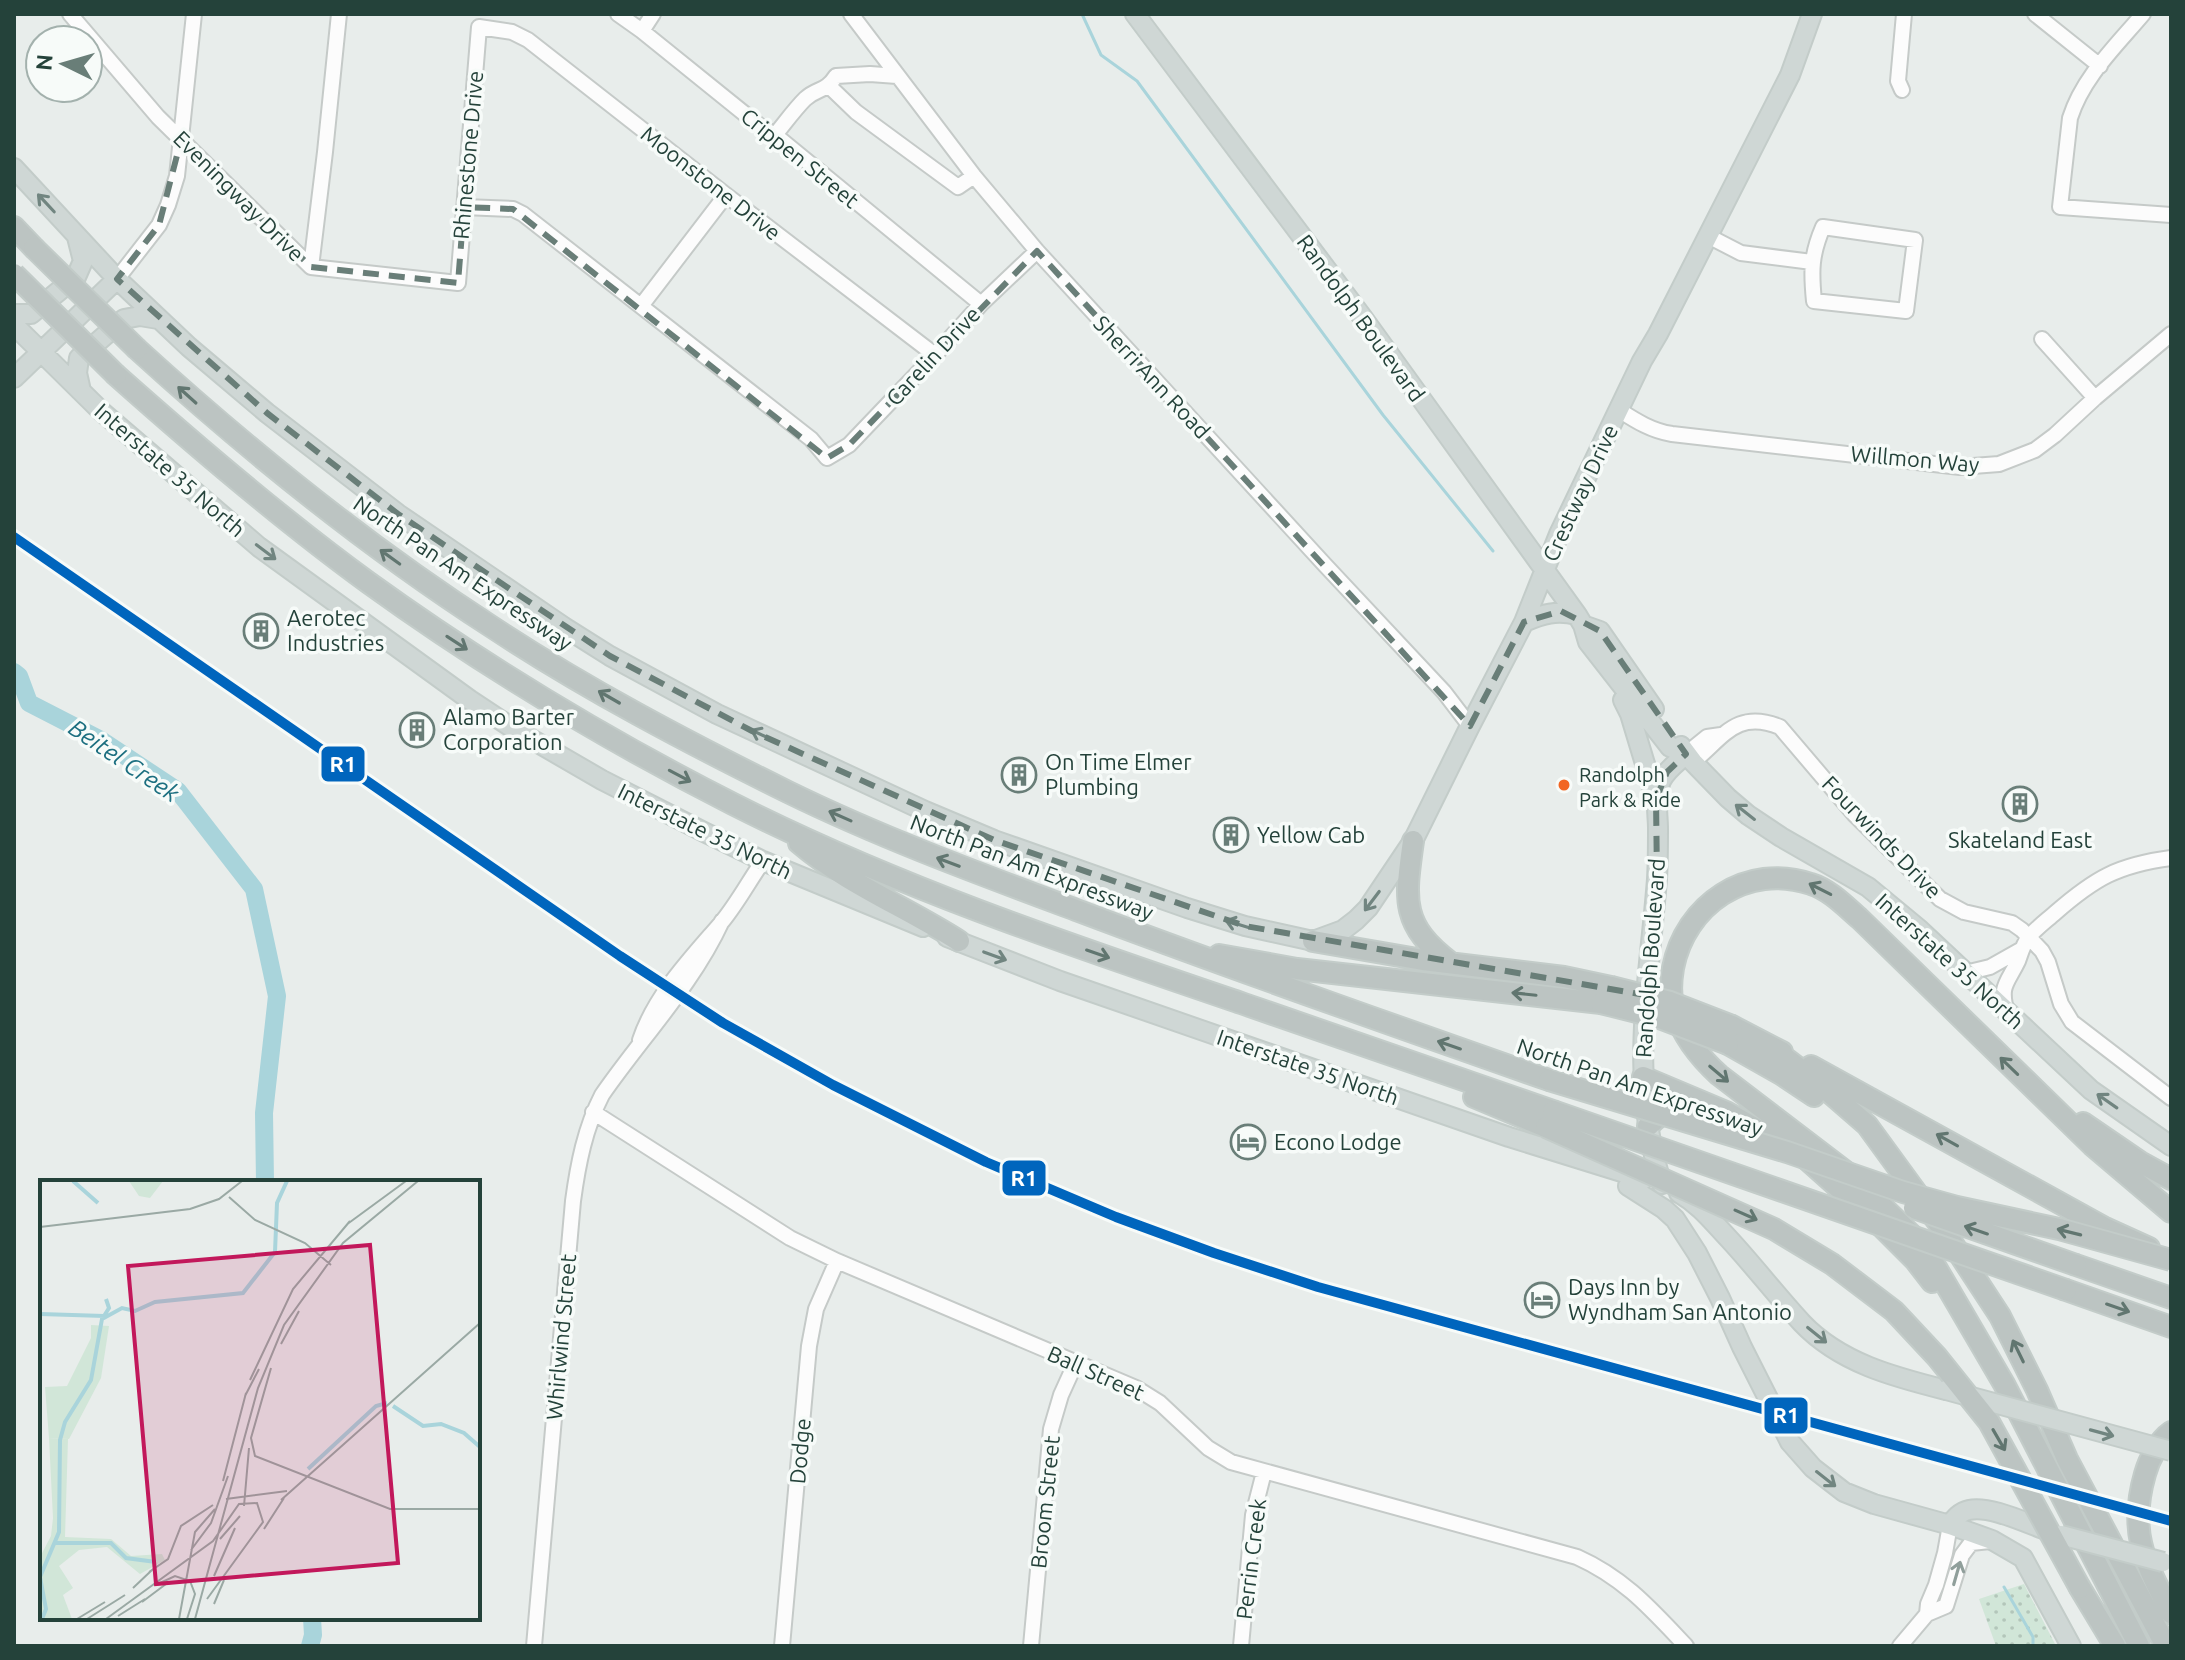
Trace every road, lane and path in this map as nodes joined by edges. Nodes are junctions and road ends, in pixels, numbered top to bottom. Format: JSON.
{"nodes":[{"id":1,"x":70,"y":14,"type":"edge"},
{"id":2,"x":194,"y":14,"type":"edge"},
{"id":3,"x":339,"y":14,"type":"edge"},
{"id":4,"x":618,"y":14,"type":"edge"},
{"id":5,"x":653,"y":14,"type":"edge"},
{"id":6,"x":851,"y":14,"type":"edge"},
{"id":7,"x":1135,"y":14,"type":"edge"},
{"id":8,"x":1812,"y":14,"type":"edge"},
{"id":9,"x":1904,"y":14,"type":"edge"},
{"id":10,"x":2035,"y":14,"type":"edge"},
{"id":11,"x":2143,"y":14,"type":"edge"},
{"id":12,"x":479,"y":27,"type":"joint"},
{"id":13,"x":642,"y":31,"type":"junction"},
{"id":14,"x":2100,"y":66,"type":"junction"},
{"id":15,"x":897,"y":76,"type":"junction"},
{"id":16,"x":829,"y":86,"type":"junction"},
{"id":17,"x":1902,"y":90,"type":"dead end"},
{"id":18,"x":775,"y":135,"type":"junction"},
{"id":19,"x":181,"y":140,"type":"junction"},
{"id":20,"x":14,"y":168,"type":"edge"},
{"id":21,"x":974,"y":176,"type":"junction"},
{"id":22,"x":726,"y":195,"type":"junction"},
{"id":23,"x":464,"y":207,"type":"junction"},
{"id":24,"x":2171,"y":215,"type":"edge"},
{"id":25,"x":14,"y":227,"type":"edge"},
{"id":26,"x":76,"y":234,"type":"junction"},
{"id":27,"x":1708,"y":236,"type":"junction"},
{"id":28,"x":1037,"y":251,"type":"junction"},
{"id":29,"x":1812,"y":262,"type":"junction"},
{"id":30,"x":311,"y":267,"type":"junction"},
{"id":31,"x":14,"y":274,"type":"edge"},
{"id":32,"x":117,"y":279,"type":"junction"},
{"id":33,"x":458,"y":283,"type":"joint"},
{"id":34,"x":981,"y":304,"type":"junction"},
{"id":35,"x":641,"y":306,"type":"junction"},
{"id":36,"x":14,"y":314,"type":"edge"},
{"id":37,"x":158,"y":319,"type":"junction"},
{"id":38,"x":14,"y":325,"type":"edge"},
{"id":39,"x":2171,"y":334,"type":"edge"},
{"id":40,"x":2042,"y":339,"type":"dead end"},
{"id":41,"x":41,"y":351,"type":"junction"},
{"id":42,"x":935,"y":355,"type":"junction"},
{"id":43,"x":14,"y":378,"type":"edge"},
{"id":44,"x":81,"y":391,"type":"junction"},
{"id":45,"x":2095,"y":398,"type":"junction"},
{"id":46,"x":1619,"y":410,"type":"junction"},
{"id":47,"x":1544,"y":571,"type":"junction"},
{"id":48,"x":1580,"y":620,"type":"junction"},
{"id":49,"x":1524,"y":622,"type":"junction"},
{"id":50,"x":1599,"y":657,"type":"junction"},
{"id":51,"x":1470,"y":726,"type":"junction"},
{"id":52,"x":1717,"y":740,"type":"junction"},
{"id":53,"x":1694,"y":757,"type":"junction"},
{"id":54,"x":1712,"y":781,"type":"junction"},
{"id":55,"x":1656,"y":799,"type":"junction"},
{"id":56,"x":1658,"y":826,"type":"junction"},
{"id":57,"x":781,"y":827,"type":"junction"},
{"id":58,"x":1413,"y":841,"type":"junction"},
{"id":59,"x":2171,"y":858,"type":"edge"},
{"id":60,"x":763,"y":861,"type":"junction"},
{"id":61,"x":959,"y":941,"type":"junction"},
{"id":62,"x":1313,"y":941,"type":"junction"},
{"id":63,"x":2025,"y":943,"type":"junction"},
{"id":64,"x":1183,"y":951,"type":"junction"},
{"id":65,"x":1451,"y":963,"type":"junction"},
{"id":66,"x":1965,"y":973,"type":"junction"},
{"id":67,"x":1606,"y":995,"type":"junction"},
{"id":68,"x":2007,"y":1013,"type":"junction"},
{"id":69,"x":1730,"y":1035,"type":"junction"},
{"id":70,"x":1772,"y":1048,"type":"junction"},
{"id":71,"x":1643,"y":1077,"type":"junction"},
{"id":72,"x":1549,"y":1080,"type":"junction"},
{"id":73,"x":2037,"y":1092,"type":"junction"},
{"id":74,"x":2171,"y":1098,"type":"edge"},
{"id":75,"x":1699,"y":1101,"type":"junction"},
{"id":76,"x":593,"y":1112,"type":"junction"},
{"id":77,"x":1550,"y":1119,"type":"junction"},
{"id":78,"x":1648,"y":1126,"type":"junction"},
{"id":79,"x":1509,"y":1137,"type":"junction"},
{"id":80,"x":2171,"y":1146,"type":"edge"},
{"id":81,"x":1904,"y":1175,"type":"junction"},
{"id":82,"x":2171,"y":1179,"type":"edge"},
{"id":83,"x":1662,"y":1184,"type":"junction"},
{"id":84,"x":1628,"y":1186,"type":"junction"},
{"id":85,"x":2171,"y":1212,"type":"edge"},
{"id":86,"x":1727,"y":1237,"type":"junction"},
{"id":87,"x":2171,"y":1260,"type":"edge"},
{"id":88,"x":837,"y":1261,"type":"junction"},
{"id":89,"x":2171,"y":1298,"type":"edge"},
{"id":90,"x":2171,"y":1327,"type":"edge"},
{"id":91,"x":1984,"y":1352,"type":"junction"},
{"id":92,"x":1076,"y":1362,"type":"junction"},
{"id":93,"x":2171,"y":1432,"type":"edge"},
{"id":94,"x":2034,"y":1440,"type":"junction"},
{"id":95,"x":2171,"y":1451,"type":"edge"},
{"id":96,"x":1264,"y":1472,"type":"junction"},
{"id":97,"x":1950,"y":1525,"type":"junction"},
{"id":98,"x":2055,"y":1533,"type":"junction"},
{"id":99,"x":1992,"y":1540,"type":"junction"},
{"id":100,"x":2023,"y":1558,"type":"junction"},
{"id":101,"x":2167,"y":1566,"type":"edge"},
{"id":102,"x":2080,"y":1588,"type":"junction"},
{"id":103,"x":2171,"y":1613,"type":"edge"},
{"id":104,"x":1927,"y":1614,"type":"junction"},
{"id":105,"x":534,"y":1646,"type":"edge"},
{"id":106,"x":782,"y":1646,"type":"edge"},
{"id":107,"x":1031,"y":1646,"type":"edge"},
{"id":108,"x":1241,"y":1646,"type":"edge"},
{"id":109,"x":1686,"y":1646,"type":"edge"},
{"id":110,"x":1900,"y":1646,"type":"edge"},
{"id":111,"x":2071,"y":1646,"type":"edge"},
{"id":112,"x":2107,"y":1646,"type":"edge"},
{"id":113,"x":2115,"y":1646,"type":"edge"},
{"id":114,"x":2128,"y":1646,"type":"edge"},
{"id":115,"x":2139,"y":1646,"type":"edge"},
{"id":116,"x":2166,"y":1646,"type":"edge"}],
"edges":[{"from":1,"to":19,"type":"street","name":"Eveningway Drive"},
{"from":2,"to":19,"type":"street"},
{"from":3,"to":30,"type":"street"},
{"from":4,"to":13,"type":"street","name":"Crippen Street"},
{"from":5,"to":13,"type":"street"},
{"from":6,"to":15,"type":"street","name":"Sherri Ann Road"},
{"from":7,"to":47,"type":"main road","name":"Randolph Boulevard"},
{"from":8,"to":27,"type":"main road","name":"Crestway Drive"},
{"from":9,"to":17,"type":"street"},
{"from":10,"to":14,"type":"street"},
{"from":11,"to":14,"type":"street"},
{"from":12,"to":22,"type":"street","name":"Moonstone Drive"},
{"from":12,"to":23,"type":"street","name":"Rhinestone Drive"},
{"from":13,"to":18,"type":"street","name":"Crippen Street"},
{"from":14,"to":24,"type":"street"},
{"from":15,"to":16,"type":"street"},
{"from":15,"to":21,"type":"street","name":"Sherri Ann Road"},
{"from":16,"to":18,"type":"street"},
{"from":16,"to":21,"type":"street"},
{"from":18,"to":34,"type":"street","name":"Crippen Street"},
{"from":19,"to":30,"type":"street","name":"Eveningway Drive"},
{"from":19,"to":32,"type":"street"},
{"from":26,"to":20,"type":"main road","one_way":true},
{"from":21,"to":28,"type":"street","name":"Sherri Ann Road"},
{"from":22,"to":35,"type":"street"},
{"from":22,"to":42,"type":"street","name":"Moonstone Drive"},
{"from":23,"to":33,"type":"street","name":"Rhinestone Drive"},
{"from":23,"to":35,"type":"street"},
{"from":64,"to":25,"type":"highway","name":"North Pan Am Expressway","one_way":true,"bridge":true},
{"from":26,"to":32,"type":"main road"},
{"from":26,"to":36,"type":"main road"},
{"from":27,"to":29,"type":"street"},
{"from":27,"to":46,"type":"main road","name":"Crestway Drive"},
{"from":28,"to":34,"type":"street","name":"Carelin Drive"},
{"from":28,"to":51,"type":"street","name":"Sherri Ann Road"},
{"from":29,"to":29,"type":"street"},
{"from":30,"to":33,"type":"street","name":"Eveningway Drive"},
{"from":31,"to":57,"type":"highway","one_way":true,"bridge":true},
{"from":32,"to":37,"type":"main road"},
{"from":32,"to":41,"type":"main road"},
{"from":34,"to":42,"type":"street","name":"Carelin Drive"},
{"from":35,"to":42,"type":"street","name":"Carelin Drive"},
{"from":37,"to":44,"type":"main road"},
{"from":62,"to":37,"type":"main road","one_way":true},
{"from":38,"to":41,"type":"main road","name":"Interstate 35 North"},
{"from":39,"to":45,"type":"street","name":"Willmon Way"},
{"from":40,"to":45,"type":"street"},
{"from":41,"to":43,"type":"main road"},
{"from":41,"to":44,"type":"main road","name":"Interstate 35 North"},
{"from":44,"to":60,"type":"main road","name":"Interstate 35 North","one_way":true},
{"from":45,"to":46,"type":"street","name":"Willmon Way"},
{"from":46,"to":47,"type":"main road","name":"Crestway Drive"},
{"from":47,"to":48,"type":"main road","name":"Randolph Boulevard"},
{"from":47,"to":49,"type":"main road","name":"Crestway Drive"},
{"from":48,"to":49,"type":"main road"},
{"from":48,"to":50,"type":"main road","name":"Randolph Boulevard"},
{"from":48,"to":53,"type":"main road","name":"Randolph Boulevard"},
{"from":49,"to":51,"type":"main road","name":"Crestway Drive"},
{"from":50,"to":53,"type":"main road","name":"Randolph Boulevard"},
{"from":50,"to":55,"type":"main road","name":"Randolph Boulevard"},
{"from":51,"to":58,"type":"main road","name":"Crestway Drive"},
{"from":52,"to":53,"type":"street","name":"Fourwinds Drive"},
{"from":52,"to":54,"type":"street"},
{"from":52,"to":63,"type":"street","name":"Fourwinds Drive"},
{"from":53,"to":54,"type":"main road","name":"Interstate 35 North"},
{"from":53,"to":55,"type":"main road"},
{"from":53,"to":56,"type":"main road","name":"Randolph Boulevard"},
{"from":66,"to":54,"type":"main road","name":"Interstate 35 North","one_way":true},
{"from":55,"to":56,"type":"main road","name":"Randolph Boulevard"},
{"from":56,"to":71,"type":"main road","name":"Randolph Boulevard"},
{"from":57,"to":61,"type":"highway"},
{"from":57,"to":77,"type":"highway","one_way":true},
{"from":58,"to":62,"type":"main road","name":"Crestway Drive","one_way":true},
{"from":58,"to":65,"type":"highway"},
{"from":59,"to":63,"type":"street"},
{"from":60,"to":61,"type":"main road","name":"Interstate 35 North"},
{"from":60,"to":76,"type":"street","name":"Whirlwind Street"},
{"from":61,"to":79,"type":"main road","name":"Interstate 35 North","one_way":true},
{"from":62,"to":65,"type":"highway"},
{"from":63,"to":66,"type":"street"},
{"from":63,"to":68,"type":"street"},
{"from":63,"to":74,"type":"street","name":"Fourwinds Drive"},
{"from":67,"to":64,"type":"highway","one_way":true},
{"from":72,"to":64,"type":"highway","name":"North Pan Am Expressway","one_way":true},
{"from":65,"to":67,"type":"highway"},
{"from":66,"to":68,"type":"main road","name":"Interstate 35 North"},
{"from":67,"to":69,"type":"highway","bridge":true},
{"from":80,"to":68,"type":"main road","name":"Interstate 35 North","one_way":true},
{"from":69,"to":70,"type":"highway"},
{"from":69,"to":81,"type":"highway"},
{"from":70,"to":81,"type":"highway"},
{"from":87,"to":70,"type":"highway","one_way":true,"bridge":true},
{"from":71,"to":75,"type":"highway"},
{"from":71,"to":78,"type":"main road","name":"Randolph Boulevard"},
{"from":87,"to":72,"type":"highway","one_way":true,"bridge":true},
{"from":89,"to":72,"type":"highway","name":"North Pan Am Expressway","one_way":true,"bridge":true},
{"from":73,"to":82,"type":"highway"},
{"from":73,"to":85,"type":"highway"},
{"from":73,"to":91,"type":"highway","one_way":true},
{"from":75,"to":78,"type":"highway"},
{"from":75,"to":91,"type":"highway"},
{"from":76,"to":88,"type":"street","name":"Ball Street"},
{"from":76,"to":105,"type":"street","name":"Whirlwind Street"},
{"from":77,"to":90,"type":"highway","one_way":true,"bridge":true},
{"from":77,"to":102,"type":"highway","one_way":true,"bridge":true},
{"from":78,"to":83,"type":"main road","name":"Randolph Boulevard"},
{"from":79,"to":83,"type":"main road","name":"Interstate 35 North"},
{"from":79,"to":84,"type":"main road","name":"Interstate 35 North"},
{"from":116,"to":81,"type":"highway","one_way":true},
{"from":83,"to":86,"type":"main road","name":"Interstate 35 North"},
{"from":84,"to":86,"type":"main road","name":"Interstate 35 North"},
{"from":84,"to":97,"type":"main road","one_way":true},
{"from":86,"to":95,"type":"main road","name":"Interstate 35 North","one_way":true,"bridge":true},
{"from":88,"to":92,"type":"street","name":"Ball Street"},
{"from":88,"to":106,"type":"street","name":"Dodge"},
{"from":91,"to":94,"type":"highway"},
{"from":92,"to":96,"type":"street","name":"Ball Street"},
{"from":92,"to":107,"type":"street","name":"Broom Street"},
{"from":93,"to":103,"type":"highway"},
{"from":94,"to":114,"type":"highway"},
{"from":94,"to":115,"type":"highway"},
{"from":96,"to":108,"type":"street","name":"Perrin Creek"},
{"from":96,"to":109,"type":"street","name":"Ball Street"},
{"from":97,"to":98,"type":"main road"},
{"from":97,"to":99,"type":"main road"},
{"from":97,"to":104,"type":"street"},
{"from":98,"to":100,"type":"main road"},
{"from":98,"to":101,"type":"main road","bridge":true},
{"from":99,"to":100,"type":"main road"},
{"from":104,"to":99,"type":"street","one_way":true},
{"from":100,"to":111,"type":"main road"},
{"from":102,"to":112,"type":"highway"},
{"from":102,"to":113,"type":"highway"},
{"from":104,"to":110,"type":"street"}]}
